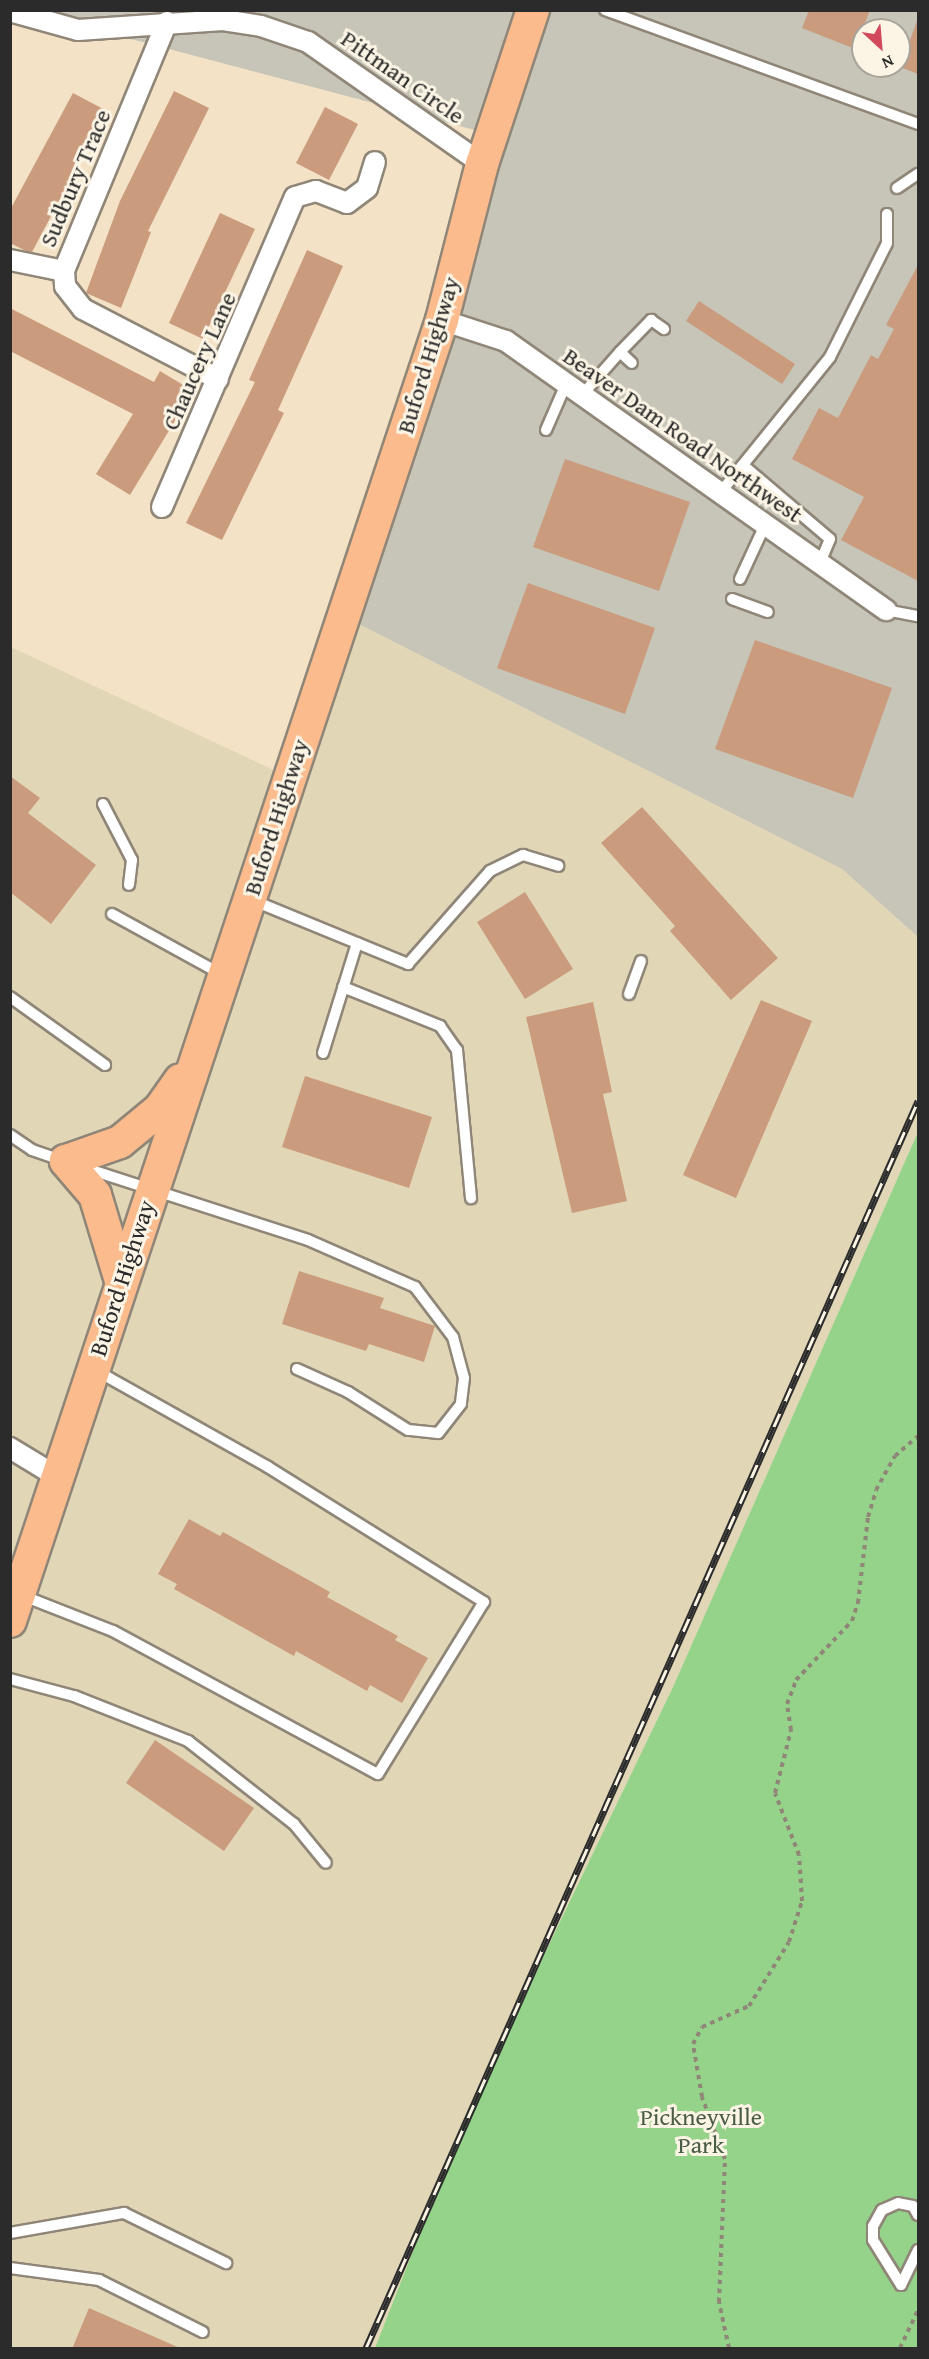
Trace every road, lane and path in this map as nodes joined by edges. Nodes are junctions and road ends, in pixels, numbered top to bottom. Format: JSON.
{"nodes":[{"id":1,"x":10,"y":10,"type":"edge"},
{"id":2,"x":533,"y":10,"type":"edge"},
{"id":3,"x":605,"y":10,"type":"edge"},
{"id":4,"x":167,"y":22,"type":"junction"},
{"id":5,"x":918,"y":124,"type":"edge"},
{"id":6,"x":375,"y":162,"type":"dead end"},
{"id":7,"x":482,"y":164,"type":"junction"},
{"id":8,"x":918,"y":174,"type":"edge"},
{"id":9,"x":897,"y":188,"type":"dead end"},
{"id":10,"x":887,"y":214,"type":"dead end"},
{"id":11,"x":10,"y":260,"type":"edge"},
{"id":12,"x":64,"y":271,"type":"junction"},
{"id":13,"x":442,"y":320,"type":"junction"},
{"id":14,"x":664,"y":329,"type":"dead end"},
{"id":15,"x":620,"y":352,"type":"junction"},
{"id":16,"x":632,"y":363,"type":"dead end"},
{"id":17,"x":218,"y":379,"type":"junction"},
{"id":18,"x":574,"y":390,"type":"junction"},
{"id":19,"x":546,"y":430,"type":"dead end"},
{"id":20,"x":743,"y":465,"type":"junction"},
{"id":21,"x":720,"y":493,"type":"junction"},
{"id":22,"x":162,"y":507,"type":"dead end"},
{"id":23,"x":765,"y":525,"type":"junction"},
{"id":24,"x":820,"y":563,"type":"junction"},
{"id":25,"x":740,"y":579,"type":"dead end"},
{"id":26,"x":732,"y":598,"type":"dead end"},
{"id":27,"x":886,"y":610,"type":"joint"},
{"id":28,"x":768,"y":612,"type":"dead end"},
{"id":29,"x":918,"y":616,"type":"edge"},
{"id":30,"x":102,"y":804,"type":"dead end"},
{"id":31,"x":558,"y":866,"type":"dead end"},
{"id":32,"x":129,"y":885,"type":"dead end"},
{"id":33,"x":249,"y":898,"type":"junction"},
{"id":34,"x":112,"y":914,"type":"dead end"},
{"id":35,"x":357,"y":943,"type":"junction"},
{"id":36,"x":641,"y":961,"type":"dead end"},
{"id":37,"x":223,"y":976,"type":"junction"},
{"id":38,"x":344,"y":987,"type":"junction"},
{"id":39,"x":629,"y":994,"type":"dead end"},
{"id":40,"x":10,"y":997,"type":"edge"},
{"id":41,"x":323,"y":1053,"type":"dead end"},
{"id":42,"x":196,"y":1056,"type":"junction"},
{"id":43,"x":105,"y":1065,"type":"dead end"},
{"id":44,"x":10,"y":1135,"type":"edge"},
{"id":45,"x":66,"y":1161,"type":"junction"},
{"id":46,"x":151,"y":1190,"type":"junction"},
{"id":47,"x":471,"y":1198,"type":"dead end"},
{"id":48,"x":121,"y":1281,"type":"junction"},
{"id":49,"x":92,"y":1368,"type":"junction"},
{"id":50,"x":297,"y":1369,"type":"dead end"},
{"id":51,"x":918,"y":1436,"type":"edge"},
{"id":52,"x":10,"y":1448,"type":"edge"},
{"id":53,"x":56,"y":1476,"type":"junction"},
{"id":54,"x":15,"y":1607,"type":"edge"},
{"id":55,"x":10,"y":1679,"type":"edge"},
{"id":56,"x":326,"y":1863,"type":"dead end"},
{"id":57,"x":918,"y":2215,"type":"edge"},
{"id":58,"x":10,"y":2233,"type":"edge"},
{"id":59,"x":918,"y":2250,"type":"edge"},
{"id":60,"x":226,"y":2263,"type":"dead end"},
{"id":61,"x":10,"y":2268,"type":"edge"},
{"id":62,"x":918,"y":2310,"type":"edge"},
{"id":63,"x":203,"y":2332,"type":"dead end"},
{"id":64,"x":729,"y":2349,"type":"edge"},
{"id":65,"x":900,"y":2349,"type":"edge"}],
"edges":[{"from":1,"to":4,"type":"street","name":"Pittman Circle"},
{"from":2,"to":7,"type":"main road","name":"Buford Highway"},
{"from":3,"to":5,"type":"lane"},
{"from":4,"to":7,"type":"street","name":"Pittman Circle"},
{"from":4,"to":12,"type":"street","name":"Sudbury Trace"},
{"from":6,"to":17,"type":"street","name":"Chaucery Lane"},
{"from":7,"to":13,"type":"main road","name":"Buford Highway"},
{"from":8,"to":9,"type":"lane"},
{"from":10,"to":20,"type":"lane"},
{"from":11,"to":12,"type":"street"},
{"from":12,"to":17,"type":"street","name":"Sudbury Trace"},
{"from":13,"to":18,"type":"street","name":"Beaver Dam Road Northwest"},
{"from":13,"to":33,"type":"main road","name":"Buford Highway"},
{"from":14,"to":15,"type":"lane"},
{"from":15,"to":16,"type":"lane"},
{"from":15,"to":18,"type":"lane"},
{"from":17,"to":22,"type":"street","name":"Chaucery Lane"},
{"from":18,"to":19,"type":"lane"},
{"from":18,"to":21,"type":"street","name":"Beaver Dam Road Northwest"},
{"from":20,"to":21,"type":"lane"},
{"from":20,"to":24,"type":"lane"},
{"from":21,"to":23,"type":"street","name":"Beaver Dam Road Northwest"},
{"from":23,"to":24,"type":"street","name":"Beaver Dam Road Northwest"},
{"from":23,"to":25,"type":"lane"},
{"from":24,"to":27,"type":"street","name":"Beaver Dam Road Northwest"},
{"from":26,"to":28,"type":"lane"},
{"from":27,"to":29,"type":"lane"},
{"from":30,"to":32,"type":"lane"},
{"from":31,"to":35,"type":"lane"},
{"from":33,"to":35,"type":"lane"},
{"from":33,"to":37,"type":"main road","name":"Buford Highway"},
{"from":34,"to":37,"type":"lane"},
{"from":35,"to":38,"type":"lane"},
{"from":36,"to":39,"type":"lane"},
{"from":37,"to":42,"type":"main road","name":"Buford Highway"},
{"from":38,"to":41,"type":"lane"},
{"from":38,"to":47,"type":"lane"},
{"from":40,"to":43,"type":"lane"},
{"from":42,"to":45,"type":"main road"},
{"from":42,"to":46,"type":"main road","name":"Buford Highway"},
{"from":44,"to":45,"type":"lane"},
{"from":45,"to":46,"type":"lane"},
{"from":45,"to":48,"type":"main road"},
{"from":46,"to":48,"type":"main road","name":"Buford Highway"},
{"from":46,"to":50,"type":"lane"},
{"from":48,"to":49,"type":"main road","name":"Buford Highway"},
{"from":49,"to":53,"type":"main road","name":"Buford Highway"},
{"from":49,"to":54,"type":"lane"},
{"from":51,"to":64,"type":"path"},
{"from":52,"to":53,"type":"street"},
{"from":53,"to":54,"type":"main road","name":"Buford Highway"},
{"from":55,"to":56,"type":"lane"},
{"from":57,"to":59,"type":"lane"},
{"from":58,"to":60,"type":"lane"},
{"from":61,"to":63,"type":"lane"},
{"from":62,"to":65,"type":"path"}]}
